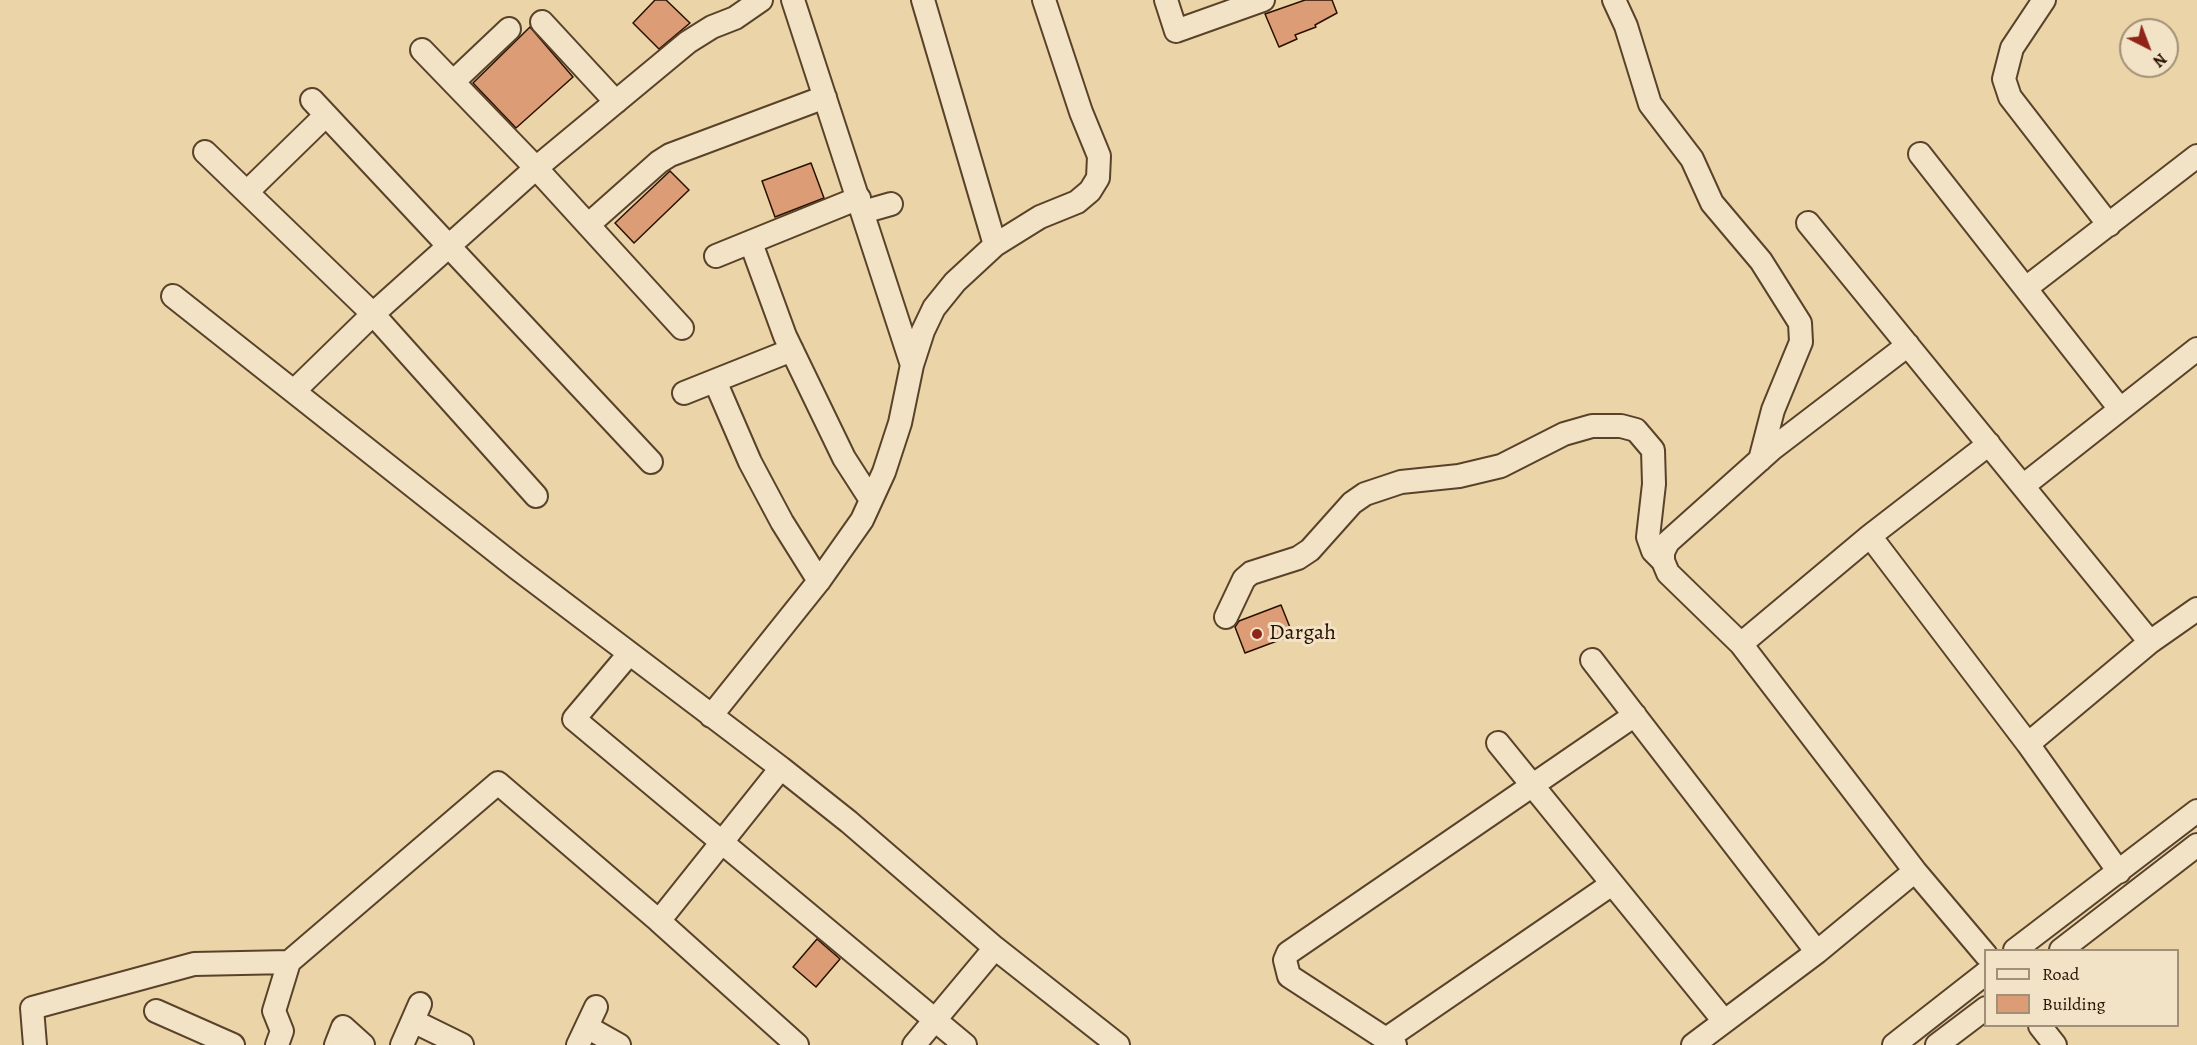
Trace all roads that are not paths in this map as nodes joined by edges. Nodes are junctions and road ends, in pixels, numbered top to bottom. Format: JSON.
{"nodes":[{"id":1,"x":760,"y":0,"type":"edge"},
{"id":2,"x":793,"y":0,"type":"edge"},
{"id":3,"x":923,"y":0,"type":"edge"},
{"id":4,"x":1044,"y":0,"type":"edge"},
{"id":5,"x":1166,"y":0,"type":"edge"},
{"id":6,"x":1263,"y":0,"type":"edge"},
{"id":7,"x":1614,"y":0,"type":"edge"},
{"id":8,"x":2044,"y":0,"type":"edge"},
{"id":9,"x":542,"y":22,"type":"dead end"},
{"id":10,"x":510,"y":29,"type":"dead end"},
{"id":11,"x":422,"y":50,"type":"dead end"},
{"id":12,"x":453,"y":82,"type":"junction"},
{"id":13,"x":825,"y":97,"type":"junction"},
{"id":14,"x":616,"y":102,"type":"junction"},
{"id":15,"x":205,"y":152,"type":"dead end"},
{"id":16,"x":1920,"y":154,"type":"dead end"},
{"id":17,"x":2197,"y":156,"type":"edge"},
{"id":18,"x":536,"y":168,"type":"junction"},
{"id":19,"x":246,"y":192,"type":"junction"},
{"id":20,"x":891,"y":204,"type":"dead end"},
{"id":21,"x":861,"y":205,"type":"junction"},
{"id":22,"x":1808,"y":223,"type":"dead end"},
{"id":23,"x":588,"y":225,"type":"junction"},
{"id":24,"x":2109,"y":225,"type":"junction"},
{"id":25,"x":751,"y":243,"type":"junction"},
{"id":26,"x":995,"y":245,"type":"junction"},
{"id":27,"x":448,"y":247,"type":"junction"},
{"id":28,"x":716,"y":256,"type":"dead end"},
{"id":29,"x":2026,"y":288,"type":"junction"},
{"id":30,"x":173,"y":296,"type":"dead end"},
{"id":31,"x":373,"y":314,"type":"junction"},
{"id":32,"x":682,"y":328,"type":"dead end"},
{"id":33,"x":1908,"y":345,"type":"junction"},
{"id":34,"x":2197,"y":349,"type":"edge"},
{"id":35,"x":792,"y":350,"type":"junction"},
{"id":36,"x":912,"y":365,"type":"junction"},
{"id":37,"x":715,"y":381,"type":"junction"},
{"id":38,"x":294,"y":391,"type":"junction"},
{"id":39,"x":684,"y":393,"type":"dead end"},
{"id":40,"x":2120,"y":409,"type":"junction"},
{"id":41,"x":1989,"y":444,"type":"junction"},
{"id":42,"x":1760,"y":460,"type":"junction"},
{"id":43,"x":651,"y":462,"type":"dead end"},
{"id":44,"x":2023,"y":486,"type":"junction"},
{"id":45,"x":536,"y":495,"type":"dead end"},
{"id":46,"x":871,"y":500,"type":"junction"},
{"id":47,"x":1870,"y":536,"type":"junction"},
{"id":48,"x":1663,"y":561,"type":"junction"},
{"id":49,"x":819,"y":581,"type":"junction"},
{"id":50,"x":2197,"y":609,"type":"edge"},
{"id":51,"x":1226,"y":617,"type":"dead end"},
{"id":52,"x":2150,"y":642,"type":"junction"},
{"id":53,"x":1741,"y":644,"type":"junction"},
{"id":54,"x":629,"y":654,"type":"junction"},
{"id":55,"x":1592,"y":660,"type":"dead end"},
{"id":56,"x":1635,"y":715,"type":"junction"},
{"id":57,"x":711,"y":716,"type":"junction"},
{"id":58,"x":1498,"y":743,"type":"dead end"},
{"id":59,"x":2028,"y":744,"type":"junction"},
{"id":60,"x":782,"y":768,"type":"junction"},
{"id":61,"x":1532,"y":785,"type":"junction"},
{"id":62,"x":2197,"y":811,"type":"edge"},
{"id":63,"x":721,"y":843,"type":"junction"},
{"id":64,"x":2197,"y":845,"type":"edge"},
{"id":65,"x":1915,"y":871,"type":"junction"},
{"id":66,"x":2119,"y":872,"type":"junction"},
{"id":67,"x":1612,"y":884,"type":"junction"},
{"id":68,"x":659,"y":921,"type":"junction"},
{"id":69,"x":995,"y":948,"type":"junction"},
{"id":70,"x":2018,"y":949,"type":"edge"},
{"id":71,"x":2064,"y":949,"type":"edge"},
{"id":72,"x":1818,"y":952,"type":"junction"},
{"id":73,"x":1984,"y":953,"type":"edge"},
{"id":74,"x":289,"y":962,"type":"junction"},
{"id":75,"x":1984,"y":975,"type":"edge"},
{"id":76,"x":596,"y":1006,"type":"dead end"},
{"id":77,"x":1984,"y":1010,"type":"edge"},
{"id":78,"x":156,"y":1011,"type":"dead end"},
{"id":79,"x":935,"y":1020,"type":"junction"},
{"id":80,"x":1724,"y":1022,"type":"junction"},
{"id":81,"x":2041,"y":1027,"type":"edge"},
{"id":82,"x":582,"y":1036,"type":"edge"},
{"id":83,"x":1390,"y":1042,"type":"edge"},
{"id":84,"x":35,"y":1045,"type":"edge"},
{"id":85,"x":232,"y":1045,"type":"edge"},
{"id":86,"x":277,"y":1045,"type":"edge"},
{"id":87,"x":336,"y":1045,"type":"edge"},
{"id":88,"x":363,"y":1045,"type":"edge"},
{"id":89,"x":402,"y":1045,"type":"edge"},
{"id":90,"x":462,"y":1045,"type":"edge"},
{"id":91,"x":619,"y":1045,"type":"edge"},
{"id":92,"x":797,"y":1045,"type":"edge"},
{"id":93,"x":914,"y":1045,"type":"edge"},
{"id":94,"x":965,"y":1045,"type":"edge"},
{"id":95,"x":1118,"y":1045,"type":"edge"},
{"id":96,"x":1693,"y":1045,"type":"edge"},
{"id":97,"x":1894,"y":1045,"type":"edge"},
{"id":98,"x":1937,"y":1045,"type":"edge"},
{"id":99,"x":2055,"y":1045,"type":"edge"}],
"edges":[{"from":1,"to":14,"type":"street"},
{"from":2,"to":13,"type":"street"},
{"from":3,"to":26,"type":"street"},
{"from":4,"to":26,"type":"street"},
{"from":5,"to":6,"type":"street"},
{"from":7,"to":42,"type":"street"},
{"from":8,"to":24,"type":"street"},
{"from":9,"to":14,"type":"street"},
{"from":10,"to":12,"type":"street"},
{"from":11,"to":12,"type":"street"},
{"from":12,"to":18,"type":"street"},
{"from":13,"to":21,"type":"street"},
{"from":13,"to":23,"type":"street"},
{"from":14,"to":18,"type":"street"},
{"from":15,"to":19,"type":"street"},
{"from":16,"to":29,"type":"street"},
{"from":17,"to":24,"type":"street"},
{"from":18,"to":23,"type":"street"},
{"from":18,"to":27,"type":"street"},
{"from":19,"to":27,"type":"street"},
{"from":19,"to":31,"type":"street"},
{"from":20,"to":21,"type":"street"},
{"from":21,"to":25,"type":"street"},
{"from":21,"to":36,"type":"street"},
{"from":22,"to":33,"type":"street"},
{"from":23,"to":32,"type":"street"},
{"from":24,"to":29,"type":"street"},
{"from":25,"to":28,"type":"street"},
{"from":25,"to":35,"type":"street"},
{"from":26,"to":36,"type":"street"},
{"from":27,"to":31,"type":"street"},
{"from":27,"to":43,"type":"street"},
{"from":29,"to":40,"type":"street"},
{"from":30,"to":38,"type":"street"},
{"from":31,"to":38,"type":"street"},
{"from":31,"to":45,"type":"street"},
{"from":33,"to":41,"type":"street"},
{"from":33,"to":42,"type":"street"},
{"from":34,"to":40,"type":"street"},
{"from":35,"to":37,"type":"street"},
{"from":35,"to":46,"type":"street"},
{"from":36,"to":46,"type":"street"},
{"from":37,"to":39,"type":"street"},
{"from":37,"to":49,"type":"street"},
{"from":38,"to":54,"type":"street"},
{"from":40,"to":44,"type":"street"},
{"from":41,"to":44,"type":"street"},
{"from":41,"to":47,"type":"street"},
{"from":42,"to":48,"type":"street"},
{"from":44,"to":52,"type":"street"},
{"from":46,"to":49,"type":"street"},
{"from":47,"to":53,"type":"street"},
{"from":47,"to":59,"type":"street"},
{"from":48,"to":51,"type":"street"},
{"from":48,"to":53,"type":"street"},
{"from":49,"to":57,"type":"street"},
{"from":50,"to":52,"type":"street"},
{"from":52,"to":59,"type":"street"},
{"from":53,"to":65,"type":"street"},
{"from":54,"to":57,"type":"street"},
{"from":54,"to":63,"type":"street"},
{"from":55,"to":56,"type":"street"},
{"from":56,"to":61,"type":"street"},
{"from":56,"to":72,"type":"street"},
{"from":57,"to":60,"type":"street"},
{"from":58,"to":61,"type":"street"},
{"from":59,"to":66,"type":"street"},
{"from":60,"to":63,"type":"street"},
{"from":60,"to":69,"type":"street"},
{"from":61,"to":67,"type":"street"},
{"from":61,"to":83,"type":"street"},
{"from":62,"to":66,"type":"street"},
{"from":63,"to":68,"type":"street"},
{"from":63,"to":79,"type":"street"},
{"from":64,"to":71,"type":"street"},
{"from":65,"to":72,"type":"street"},
{"from":65,"to":73,"type":"street"},
{"from":66,"to":70,"type":"street"},
{"from":67,"to":80,"type":"street"},
{"from":67,"to":83,"type":"street"},
{"from":68,"to":74,"type":"street"},
{"from":68,"to":92,"type":"street"},
{"from":69,"to":79,"type":"street"},
{"from":69,"to":95,"type":"street"},
{"from":72,"to":80,"type":"street"},
{"from":74,"to":84,"type":"street"},
{"from":74,"to":86,"type":"street"},
{"from":75,"to":97,"type":"street"},
{"from":76,"to":82,"type":"street"},
{"from":77,"to":98,"type":"street"},
{"from":78,"to":85,"type":"street"},
{"from":79,"to":93,"type":"street"},
{"from":79,"to":94,"type":"street"},
{"from":80,"to":96,"type":"street"},
{"from":81,"to":99,"type":"street"},
{"from":82,"to":91,"type":"street"},
{"from":87,"to":88,"type":"street"},
{"from":89,"to":90,"type":"street"}]}
